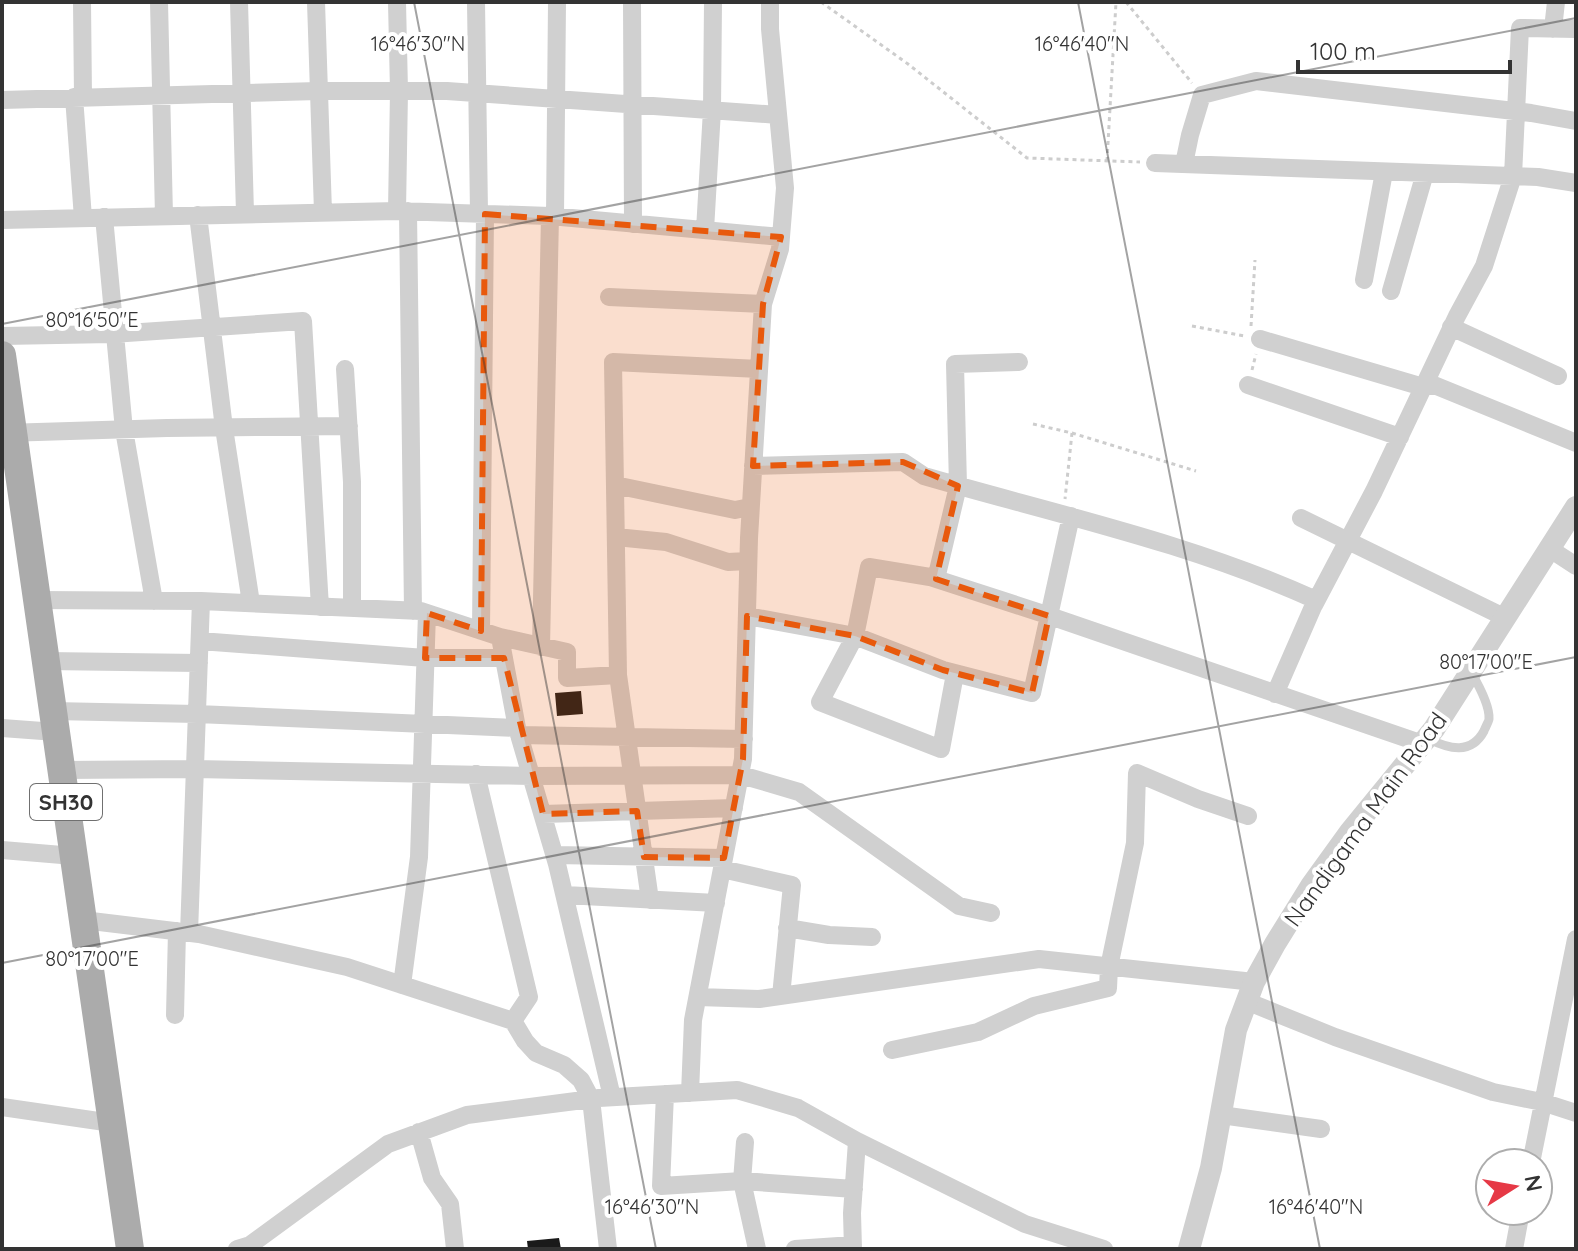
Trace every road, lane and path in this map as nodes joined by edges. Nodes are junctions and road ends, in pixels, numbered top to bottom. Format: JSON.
{"nodes":[{"id":1,"x":82,"y":2,"type":"edge"},
{"id":2,"x":159,"y":2,"type":"edge"},
{"id":3,"x":239,"y":2,"type":"edge"},
{"id":4,"x":316,"y":2,"type":"edge"},
{"id":5,"x":397,"y":2,"type":"edge"},
{"id":6,"x":476,"y":2,"type":"edge"},
{"id":7,"x":557,"y":2,"type":"edge"},
{"id":8,"x":632,"y":2,"type":"edge"},
{"id":9,"x":713,"y":2,"type":"edge"},
{"id":10,"x":770,"y":2,"type":"edge"},
{"id":11,"x":821,"y":2,"type":"edge"},
{"id":12,"x":1116,"y":2,"type":"edge"},
{"id":13,"x":1126,"y":2,"type":"edge"},
{"id":14,"x":1556,"y":2,"type":"edge"},
{"id":15,"x":1553,"y":29,"type":"junction"},
{"id":16,"x":1576,"y":29,"type":"edge"},
{"id":17,"x":318,"y":91,"type":"junction"},
{"id":18,"x":399,"y":91,"type":"junction"},
{"id":19,"x":241,"y":93,"type":"junction"},
{"id":20,"x":477,"y":93,"type":"junction"},
{"id":21,"x":161,"y":95,"type":"junction"},
{"id":22,"x":1202,"y":95,"type":"junction"},
{"id":23,"x":79,"y":97,"type":"junction"},
{"id":24,"x":556,"y":99,"type":"junction"},
{"id":25,"x":2,"y":100,"type":"edge"},
{"id":26,"x":632,"y":105,"type":"junction"},
{"id":27,"x":712,"y":110,"type":"junction"},
{"id":28,"x":1516,"y":112,"type":"junction"},
{"id":29,"x":778,"y":115,"type":"junction"},
{"id":30,"x":1576,"y":121,"type":"edge"},
{"id":31,"x":1107,"y":161,"type":"junction"},
{"id":32,"x":1155,"y":163,"type":"joint"},
{"id":33,"x":1184,"y":164,"type":"junction"},
{"id":34,"x":1384,"y":172,"type":"junction"},
{"id":35,"x":1425,"y":173,"type":"junction"},
{"id":36,"x":1513,"y":176,"type":"junction"},
{"id":37,"x":1576,"y":183,"type":"edge"},
{"id":38,"x":403,"y":211,"type":"junction"},
{"id":39,"x":323,"y":212,"type":"junction"},
{"id":40,"x":245,"y":213,"type":"junction"},
{"id":41,"x":482,"y":214,"type":"junction"},
{"id":42,"x":198,"y":215,"type":"junction"},
{"id":43,"x":164,"y":216,"type":"junction"},
{"id":44,"x":553,"y":216,"type":"junction"},
{"id":45,"x":104,"y":217,"type":"junction"},
{"id":46,"x":83,"y":218,"type":"junction"},
{"id":47,"x":2,"y":220,"type":"edge"},
{"id":48,"x":633,"y":224,"type":"junction"},
{"id":49,"x":705,"y":230,"type":"junction"},
{"id":50,"x":781,"y":237,"type":"junction"},
{"id":51,"x":1255,"y":260,"type":"dead end"},
{"id":52,"x":1364,"y":280,"type":"dead end"},
{"id":53,"x":1391,"y":291,"type":"dead end"},
{"id":54,"x":609,"y":297,"type":"dead end"},
{"id":55,"x":763,"y":304,"type":"junction"},
{"id":56,"x":1192,"y":326,"type":"dead end"},
{"id":57,"x":212,"y":327,"type":"junction"},
{"id":58,"x":1451,"y":327,"type":"junction"},
{"id":59,"x":115,"y":334,"type":"junction"},
{"id":60,"x":2,"y":336,"type":"edge"},
{"id":61,"x":1260,"y":339,"type":"joint"},
{"id":62,"x":2,"y":355,"type":"edge"},
{"id":63,"x":1019,"y":362,"type":"dead end"},
{"id":64,"x":345,"y":369,"type":"dead end"},
{"id":65,"x":759,"y":369,"type":"junction"},
{"id":66,"x":1558,"y":376,"type":"dead end"},
{"id":67,"x":1248,"y":385,"type":"joint"},
{"id":68,"x":1423,"y":387,"type":"junction"},
{"id":69,"x":1033,"y":424,"type":"dead end"},
{"id":70,"x":349,"y":426,"type":"junction"},
{"id":71,"x":309,"y":427,"type":"junction"},
{"id":72,"x":224,"y":428,"type":"junction"},
{"id":73,"x":124,"y":430,"type":"junction"},
{"id":74,"x":8,"y":433,"type":"edge"},
{"id":75,"x":1072,"y":433,"type":"junction"},
{"id":76,"x":1400,"y":437,"type":"junction"},
{"id":77,"x":1576,"y":443,"type":"edge"},
{"id":78,"x":753,"y":466,"type":"junction"},
{"id":79,"x":1196,"y":471,"type":"dead end"},
{"id":80,"x":615,"y":485,"type":"junction"},
{"id":81,"x":958,"y":486,"type":"junction"},
{"id":82,"x":750,"y":507,"type":"junction"},
{"id":83,"x":1576,"y":507,"type":"edge"},
{"id":84,"x":1067,"y":516,"type":"junction"},
{"id":85,"x":1301,"y":518,"type":"dead end"},
{"id":86,"x":616,"y":537,"type":"junction"},
{"id":87,"x":1348,"y":540,"type":"junction"},
{"id":88,"x":1550,"y":549,"type":"junction"},
{"id":89,"x":748,"y":561,"type":"junction"},
{"id":90,"x":1576,"y":566,"type":"edge"},
{"id":91,"x":936,"y":579,"type":"junction"},
{"id":92,"x":37,"y":600,"type":"junction"},
{"id":93,"x":154,"y":601,"type":"junction"},
{"id":94,"x":201,"y":601,"type":"junction"},
{"id":95,"x":251,"y":603,"type":"junction"},
{"id":96,"x":1314,"y":605,"type":"junction"},
{"id":97,"x":320,"y":607,"type":"junction"},
{"id":98,"x":352,"y":608,"type":"junction"},
{"id":99,"x":420,"y":612,"type":"junction"},
{"id":100,"x":747,"y":616,"type":"junction"},
{"id":101,"x":1049,"y":616,"type":"junction"},
{"id":102,"x":1506,"y":618,"type":"junction"},
{"id":103,"x":481,"y":631,"type":"junction"},
{"id":104,"x":855,"y":636,"type":"junction"},
{"id":105,"x":500,"y":637,"type":"junction"},
{"id":106,"x":200,"y":641,"type":"junction"},
{"id":107,"x":541,"y":647,"type":"junction"},
{"id":108,"x":425,"y":658,"type":"junction"},
{"id":109,"x":504,"y":658,"type":"junction"},
{"id":110,"x":46,"y":661,"type":"junction"},
{"id":111,"x":199,"y":663,"type":"junction"},
{"id":112,"x":1471,"y":672,"type":"junction"},
{"id":113,"x":955,"y":674,"type":"junction"},
{"id":114,"x":618,"y":675,"type":"junction"},
{"id":115,"x":1275,"y":694,"type":"junction"},
{"id":116,"x":197,"y":714,"type":"junction"},
{"id":117,"x":55,"y":721,"type":"junction"},
{"id":118,"x":423,"y":724,"type":"junction"},
{"id":119,"x":2,"y":728,"type":"edge"},
{"id":120,"x":518,"y":732,"type":"junction"},
{"id":121,"x":627,"y":737,"type":"junction"},
{"id":122,"x":744,"y":739,"type":"junction"},
{"id":123,"x":1425,"y":741,"type":"junction"},
{"id":124,"x":195,"y":769,"type":"junction"},
{"id":125,"x":62,"y":770,"type":"junction"},
{"id":126,"x":422,"y":772,"type":"junction"},
{"id":127,"x":476,"y":774,"type":"junction"},
{"id":128,"x":741,"y":775,"type":"junction"},
{"id":129,"x":531,"y":776,"type":"junction"},
{"id":130,"x":632,"y":776,"type":"junction"},
{"id":131,"x":734,"y":808,"type":"junction"},
{"id":132,"x":637,"y":811,"type":"junction"},
{"id":133,"x":543,"y":814,"type":"junction"},
{"id":134,"x":1248,"y":816,"type":"dead end"},
{"id":135,"x":2,"y":850,"type":"edge"},
{"id":136,"x":555,"y":855,"type":"junction"},
{"id":137,"x":74,"y":856,"type":"junction"},
{"id":138,"x":644,"y":857,"type":"junction"},
{"id":139,"x":723,"y":864,"type":"junction"},
{"id":140,"x":565,"y":895,"type":"junction"},
{"id":141,"x":650,"y":900,"type":"junction"},
{"id":142,"x":716,"y":903,"type":"junction"},
{"id":143,"x":991,"y":913,"type":"dead end"},
{"id":144,"x":83,"y":920,"type":"junction"},
{"id":145,"x":787,"y":928,"type":"junction"},
{"id":146,"x":183,"y":932,"type":"junction"},
{"id":147,"x":872,"y":937,"type":"dead end"},
{"id":148,"x":1576,"y":939,"type":"edge"},
{"id":149,"x":1109,"y":967,"type":"junction"},
{"id":150,"x":402,"y":985,"type":"junction"},
{"id":151,"x":1250,"y":992,"type":"junction"},
{"id":152,"x":781,"y":996,"type":"junction"},
{"id":153,"x":698,"y":997,"type":"junction"},
{"id":154,"x":175,"y":1015,"type":"dead end"},
{"id":155,"x":513,"y":1021,"type":"junction"},
{"id":156,"x":892,"y":1050,"type":"dead end"},
{"id":157,"x":690,"y":1093,"type":"junction"},
{"id":158,"x":665,"y":1094,"type":"junction"},
{"id":159,"x":612,"y":1097,"type":"junction"},
{"id":160,"x":591,"y":1099,"type":"junction"},
{"id":161,"x":1542,"y":1102,"type":"junction"},
{"id":162,"x":2,"y":1107,"type":"edge"},
{"id":163,"x":1576,"y":1113,"type":"edge"},
{"id":164,"x":1221,"y":1115,"type":"junction"},
{"id":165,"x":112,"y":1123,"type":"junction"},
{"id":166,"x":1321,"y":1129,"type":"dead end"},
{"id":167,"x":419,"y":1132,"type":"junction"},
{"id":168,"x":857,"y":1141,"type":"junction"},
{"id":169,"x":745,"y":1142,"type":"dead end"},
{"id":170,"x":1534,"y":1147,"type":"edge"},
{"id":171,"x":742,"y":1181,"type":"junction"},
{"id":172,"x":854,"y":1189,"type":"junction"},
{"id":173,"x":1518,"y":1227,"type":"edge"},
{"id":174,"x":853,"y":1247,"type":"edge"},
{"id":175,"x":243,"y":1248,"type":"edge"},
{"id":176,"x":130,"y":1249,"type":"edge"},
{"id":177,"x":455,"y":1249,"type":"edge"},
{"id":178,"x":608,"y":1249,"type":"edge"},
{"id":179,"x":757,"y":1249,"type":"edge"},
{"id":180,"x":795,"y":1249,"type":"edge"},
{"id":181,"x":1104,"y":1249,"type":"edge"},
{"id":182,"x":1189,"y":1249,"type":"edge"},
{"id":183,"x":1514,"y":1249,"type":"edge"}],
"edges":[{"from":1,"to":23,"type":"street"},
{"from":2,"to":21,"type":"street"},
{"from":3,"to":19,"type":"street"},
{"from":4,"to":17,"type":"street"},
{"from":5,"to":18,"type":"street"},
{"from":6,"to":20,"type":"street"},
{"from":7,"to":24,"type":"street"},
{"from":8,"to":26,"type":"street"},
{"from":9,"to":27,"type":"street"},
{"from":10,"to":29,"type":"street"},
{"from":11,"to":31,"type":"path"},
{"from":12,"to":31,"type":"path"},
{"from":13,"to":22,"type":"path"},
{"from":14,"to":15,"type":"street"},
{"from":15,"to":16,"type":"street"},
{"from":15,"to":28,"type":"street"},
{"from":17,"to":18,"type":"street"},
{"from":17,"to":19,"type":"street"},
{"from":17,"to":39,"type":"street"},
{"from":18,"to":20,"type":"street"},
{"from":18,"to":38,"type":"street"},
{"from":19,"to":21,"type":"street"},
{"from":19,"to":40,"type":"street"},
{"from":20,"to":24,"type":"street"},
{"from":20,"to":41,"type":"street"},
{"from":21,"to":23,"type":"street"},
{"from":21,"to":43,"type":"street"},
{"from":22,"to":28,"type":"street"},
{"from":22,"to":33,"type":"street"},
{"from":23,"to":25,"type":"street"},
{"from":23,"to":46,"type":"street"},
{"from":24,"to":26,"type":"street"},
{"from":24,"to":44,"type":"street"},
{"from":26,"to":27,"type":"street"},
{"from":26,"to":48,"type":"street"},
{"from":27,"to":29,"type":"street"},
{"from":27,"to":49,"type":"street"},
{"from":28,"to":30,"type":"street"},
{"from":28,"to":36,"type":"street"},
{"from":29,"to":50,"type":"street"},
{"from":31,"to":32,"type":"path"},
{"from":32,"to":33,"type":"street"},
{"from":33,"to":34,"type":"street"},
{"from":34,"to":35,"type":"street"},
{"from":34,"to":52,"type":"street"},
{"from":35,"to":36,"type":"street"},
{"from":35,"to":53,"type":"street"},
{"from":36,"to":37,"type":"street"},
{"from":36,"to":58,"type":"street"},
{"from":38,"to":39,"type":"street"},
{"from":38,"to":41,"type":"street"},
{"from":38,"to":99,"type":"street"},
{"from":39,"to":40,"type":"street"},
{"from":40,"to":42,"type":"street"},
{"from":41,"to":44,"type":"street"},
{"from":41,"to":103,"type":"street"},
{"from":42,"to":43,"type":"street"},
{"from":42,"to":57,"type":"street"},
{"from":43,"to":45,"type":"street"},
{"from":44,"to":48,"type":"street"},
{"from":44,"to":107,"type":"street"},
{"from":45,"to":46,"type":"street"},
{"from":45,"to":59,"type":"street"},
{"from":46,"to":47,"type":"street"},
{"from":48,"to":49,"type":"street"},
{"from":49,"to":50,"type":"street"},
{"from":50,"to":55,"type":"street"},
{"from":51,"to":56,"type":"path"},
{"from":54,"to":55,"type":"street"},
{"from":55,"to":65,"type":"street"},
{"from":57,"to":59,"type":"street"},
{"from":57,"to":71,"type":"street"},
{"from":57,"to":72,"type":"street"},
{"from":58,"to":66,"type":"street"},
{"from":58,"to":68,"type":"street"},
{"from":59,"to":60,"type":"street"},
{"from":59,"to":73,"type":"street"},
{"from":61,"to":67,"type":"path"},
{"from":61,"to":68,"type":"street"},
{"from":62,"to":74,"type":"main road","number":"SH30"},
{"from":63,"to":81,"type":"street"},
{"from":64,"to":70,"type":"street"},
{"from":65,"to":78,"type":"street"},
{"from":65,"to":80,"type":"street"},
{"from":67,"to":76,"type":"street"},
{"from":68,"to":76,"type":"street"},
{"from":68,"to":77,"type":"street"},
{"from":69,"to":75,"type":"path"},
{"from":70,"to":71,"type":"street"},
{"from":70,"to":98,"type":"street"},
{"from":71,"to":72,"type":"street"},
{"from":71,"to":97,"type":"street"},
{"from":72,"to":73,"type":"street"},
{"from":72,"to":95,"type":"street"},
{"from":73,"to":74,"type":"street"},
{"from":73,"to":93,"type":"street"},
{"from":74,"to":92,"type":"main road","number":"SH30"},
{"from":75,"to":79,"type":"path"},
{"from":75,"to":84,"type":"path"},
{"from":76,"to":87,"type":"street"},
{"from":78,"to":81,"type":"street"},
{"from":78,"to":82,"type":"street"},
{"from":80,"to":82,"type":"street"},
{"from":80,"to":86,"type":"street"},
{"from":81,"to":84,"type":"street"},
{"from":81,"to":91,"type":"street"},
{"from":82,"to":89,"type":"street"},
{"from":83,"to":88,"type":"street","name":"Nandigama Main Road"},
{"from":84,"to":96,"type":"street"},
{"from":84,"to":101,"type":"street"},
{"from":85,"to":87,"type":"street"},
{"from":86,"to":89,"type":"street"},
{"from":86,"to":114,"type":"street"},
{"from":87,"to":96,"type":"street"},
{"from":87,"to":102,"type":"street"},
{"from":88,"to":90,"type":"street"},
{"from":88,"to":102,"type":"street","name":"Nandigama Main Road"},
{"from":89,"to":100,"type":"street"},
{"from":91,"to":101,"type":"street"},
{"from":91,"to":104,"type":"street"},
{"from":92,"to":93,"type":"street"},
{"from":92,"to":110,"type":"main road","number":"SH30"},
{"from":93,"to":94,"type":"street"},
{"from":94,"to":95,"type":"street"},
{"from":94,"to":106,"type":"street"},
{"from":95,"to":97,"type":"street"},
{"from":96,"to":115,"type":"street"},
{"from":97,"to":98,"type":"street"},
{"from":98,"to":99,"type":"street"},
{"from":99,"to":103,"type":"street"},
{"from":99,"to":108,"type":"street"},
{"from":100,"to":104,"type":"street"},
{"from":100,"to":122,"type":"street"},
{"from":101,"to":113,"type":"street"},
{"from":101,"to":115,"type":"street"},
{"from":102,"to":112,"type":"street","name":"Nandigama Main Road"},
{"from":103,"to":105,"type":"street"},
{"from":104,"to":113,"type":"street"},
{"from":104,"to":113,"type":"street"},
{"from":105,"to":107,"type":"street"},
{"from":105,"to":109,"type":"street"},
{"from":106,"to":108,"type":"street"},
{"from":106,"to":111,"type":"street"},
{"from":107,"to":114,"type":"street"},
{"from":108,"to":109,"type":"street"},
{"from":108,"to":118,"type":"street"},
{"from":109,"to":120,"type":"street"},
{"from":110,"to":111,"type":"street"},
{"from":110,"to":117,"type":"main road","number":"SH30"},
{"from":111,"to":116,"type":"street"},
{"from":112,"to":123,"type":"street","name":"Nandigama Main Road"},
{"from":112,"to":123,"type":"lane"},
{"from":114,"to":121,"type":"street"},
{"from":115,"to":123,"type":"street"},
{"from":116,"to":117,"type":"street"},
{"from":116,"to":118,"type":"street"},
{"from":116,"to":124,"type":"street"},
{"from":117,"to":119,"type":"street"},
{"from":117,"to":125,"type":"main road","number":"SH30"},
{"from":118,"to":120,"type":"street"},
{"from":118,"to":126,"type":"street"},
{"from":120,"to":121,"type":"street"},
{"from":120,"to":129,"type":"street"},
{"from":121,"to":122,"type":"street"},
{"from":121,"to":130,"type":"street"},
{"from":122,"to":128,"type":"street"},
{"from":123,"to":151,"type":"street","name":"Nandigama Main Road"},
{"from":124,"to":125,"type":"street"},
{"from":124,"to":126,"type":"street"},
{"from":124,"to":146,"type":"street"},
{"from":125,"to":137,"type":"main road","number":"SH30"},
{"from":126,"to":127,"type":"street"},
{"from":126,"to":150,"type":"street"},
{"from":127,"to":129,"type":"street"},
{"from":127,"to":155,"type":"street"},
{"from":128,"to":130,"type":"street"},
{"from":128,"to":131,"type":"street"},
{"from":128,"to":143,"type":"street"},
{"from":129,"to":130,"type":"street"},
{"from":129,"to":133,"type":"street"},
{"from":130,"to":132,"type":"street"},
{"from":131,"to":132,"type":"street"},
{"from":131,"to":139,"type":"street"},
{"from":132,"to":133,"type":"street"},
{"from":132,"to":138,"type":"street"},
{"from":133,"to":136,"type":"street"},
{"from":134,"to":149,"type":"street"},
{"from":135,"to":137,"type":"street"},
{"from":136,"to":138,"type":"street"},
{"from":136,"to":140,"type":"street"},
{"from":137,"to":144,"type":"main road","number":"SH30"},
{"from":138,"to":139,"type":"street"},
{"from":138,"to":141,"type":"street"},
{"from":139,"to":142,"type":"street"},
{"from":139,"to":145,"type":"street"},
{"from":140,"to":141,"type":"street"},
{"from":140,"to":159,"type":"street"},
{"from":141,"to":142,"type":"street"},
{"from":142,"to":153,"type":"street"},
{"from":144,"to":146,"type":"street"},
{"from":144,"to":165,"type":"main road","number":"SH30"},
{"from":145,"to":147,"type":"street"},
{"from":145,"to":152,"type":"street"},
{"from":146,"to":150,"type":"street"},
{"from":146,"to":154,"type":"street"},
{"from":148,"to":161,"type":"street"},
{"from":149,"to":151,"type":"street"},
{"from":149,"to":152,"type":"street"},
{"from":149,"to":156,"type":"street"},
{"from":150,"to":155,"type":"street"},
{"from":151,"to":161,"type":"street"},
{"from":151,"to":164,"type":"street","name":"Nandigama Main Road"},
{"from":152,"to":153,"type":"street"},
{"from":153,"to":157,"type":"street"},
{"from":155,"to":160,"type":"street"},
{"from":157,"to":158,"type":"street"},
{"from":157,"to":168,"type":"street"},
{"from":158,"to":159,"type":"street"},
{"from":158,"to":171,"type":"street"},
{"from":159,"to":160,"type":"street"},
{"from":160,"to":167,"type":"street"},
{"from":160,"to":178,"type":"street"},
{"from":161,"to":163,"type":"street"},
{"from":161,"to":170,"type":"street"},
{"from":162,"to":165,"type":"street"},
{"from":164,"to":166,"type":"street"},
{"from":164,"to":182,"type":"street","name":"Nandigama Main Road"},
{"from":165,"to":176,"type":"main road","number":"SH30"},
{"from":167,"to":175,"type":"street"},
{"from":167,"to":177,"type":"street"},
{"from":168,"to":172,"type":"street"},
{"from":168,"to":181,"type":"street"},
{"from":169,"to":171,"type":"street"},
{"from":171,"to":172,"type":"street"},
{"from":171,"to":179,"type":"street"},
{"from":172,"to":174,"type":"street"},
{"from":173,"to":183,"type":"street"},
{"from":174,"to":180,"type":"street"}]}
